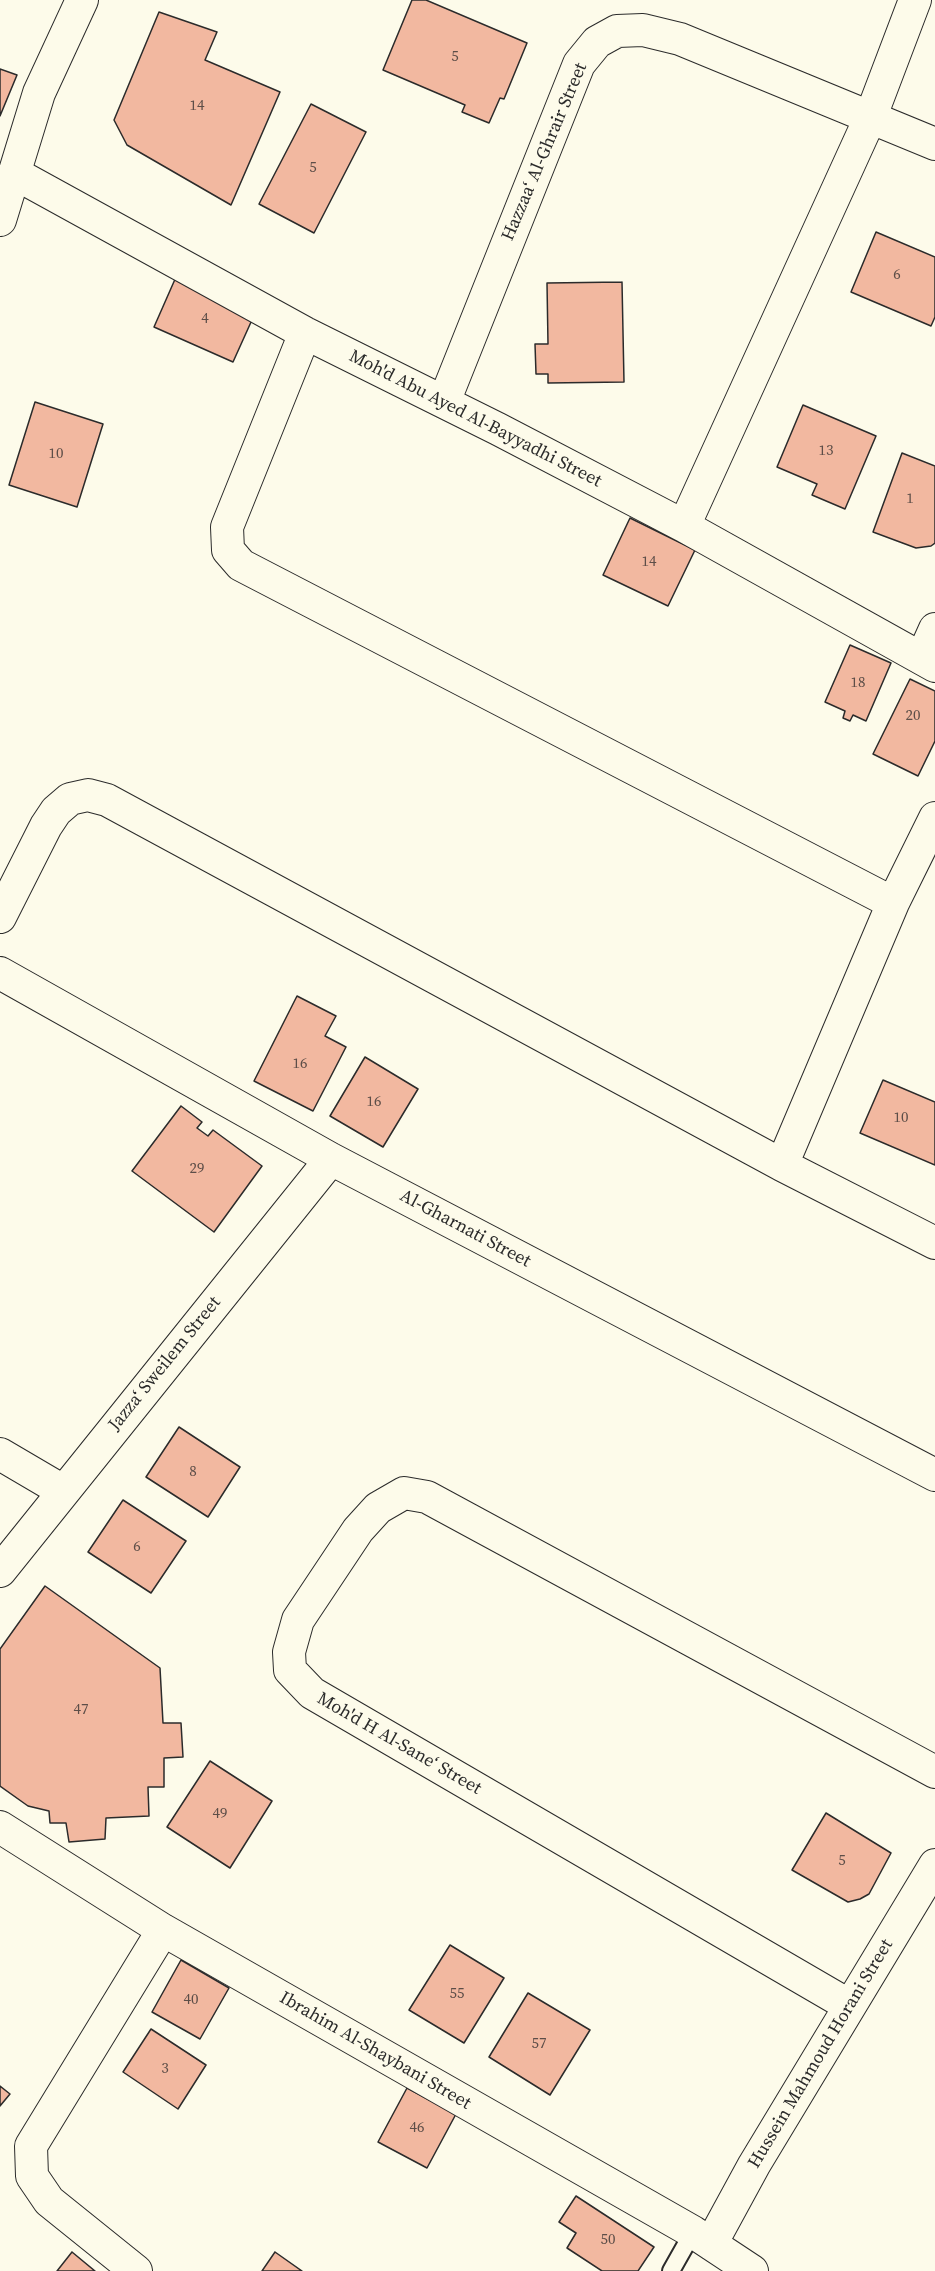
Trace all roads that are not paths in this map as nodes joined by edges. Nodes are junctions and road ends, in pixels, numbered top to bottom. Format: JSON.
{"nodes":[{"id":1,"x":82,"y":0,"type":"edge"},
{"id":2,"x":915,"y":0,"type":"edge"},
{"id":3,"x":871,"y":116,"type":"junction"},
{"id":4,"x":935,"y":144,"type":"edge"},
{"id":5,"x":14,"y":173,"type":"junction"},
{"id":6,"x":0,"y":220,"type":"edge"},
{"id":7,"x":305,"y":333,"type":"junction"},
{"id":8,"x":444,"y":402,"type":"junction"},
{"id":9,"x":684,"y":526,"type":"junction"},
{"id":10,"x":935,"y":628,"type":"edge"},
{"id":11,"x":929,"y":662,"type":"edge"},
{"id":12,"x":935,"y":818,"type":"edge"},
{"id":13,"x":893,"y":903,"type":"junction"},
{"id":14,"x":0,"y":917,"type":"edge"},
{"id":15,"x":0,"y":973,"type":"edge"},
{"id":16,"x":330,"y":1159,"type":"junction"},
{"id":17,"x":782,"y":1165,"type":"junction"},
{"id":18,"x":935,"y":1243,"type":"edge"},
{"id":19,"x":0,"y":1454,"type":"edge"},
{"id":20,"x":935,"y":1475,"type":"edge"},
{"id":21,"x":63,"y":1491,"type":"junction"},
{"id":22,"x":0,"y":1571,"type":"edge"},
{"id":23,"x":935,"y":1772,"type":"edge"},
{"id":24,"x":0,"y":1827,"type":"edge"},
{"id":25,"x":935,"y":1865,"type":"edge"},
{"id":26,"x":164,"y":1930,"type":"junction"},
{"id":27,"x":850,"y":2006,"type":"junction"},
{"id":28,"x":702,"y":2238,"type":"junction"},
{"id":29,"x":136,"y":2271,"type":"edge"},
{"id":30,"x":671,"y":2271,"type":"edge"},
{"id":31,"x":753,"y":2271,"type":"edge"}],
"edges":[{"from":1,"to":5,"type":"street"},
{"from":2,"to":3,"type":"street"},
{"from":3,"to":4,"type":"street","name":"Hazzaa‘ Al-Ghrair Street"},
{"from":3,"to":8,"type":"street","name":"Hazzaa‘ Al-Ghrair Street"},
{"from":3,"to":9,"type":"street"},
{"from":5,"to":6,"type":"street"},
{"from":5,"to":7,"type":"street","name":"Moh'd Abu Ayed Al-Bayyadhi Street"},
{"from":7,"to":8,"type":"street","name":"Moh'd Abu Ayed Al-Bayyadhi Street"},
{"from":7,"to":13,"type":"street"},
{"from":8,"to":9,"type":"street","name":"Moh'd Abu Ayed Al-Bayyadhi Street"},
{"from":9,"to":11,"type":"street","name":"Moh'd Abu Ayed Al-Bayyadhi Street"},
{"from":10,"to":11,"type":"street"},
{"from":12,"to":13,"type":"street"},
{"from":13,"to":17,"type":"street"},
{"from":14,"to":17,"type":"street"},
{"from":15,"to":16,"type":"street","name":"Al-Gharnati Street"},
{"from":16,"to":20,"type":"street","name":"Al-Gharnati Street"},
{"from":16,"to":21,"type":"street","name":"Jazza‘ Sweilem Street"},
{"from":17,"to":18,"type":"street"},
{"from":19,"to":21,"type":"street"},
{"from":21,"to":22,"type":"street","name":"Jazza‘ Sweilem Street"},
{"from":23,"to":27,"type":"street","name":"Moh'd H Al-Sane‘ Street"},
{"from":24,"to":26,"type":"street","name":"Ibrahim Al-Shaybani Street"},
{"from":25,"to":27,"type":"street","name":"Hussein Mahmoud Horani Street"},
{"from":26,"to":28,"type":"street","name":"Ibrahim Al-Shaybani Street"},
{"from":26,"to":29,"type":"street"},
{"from":27,"to":28,"type":"street","name":"Hussein Mahmoud Horani Street"},
{"from":28,"to":30,"type":"lane"},
{"from":28,"to":31,"type":"street","name":"Ibrahim Al-Shaybani Street"}]}
